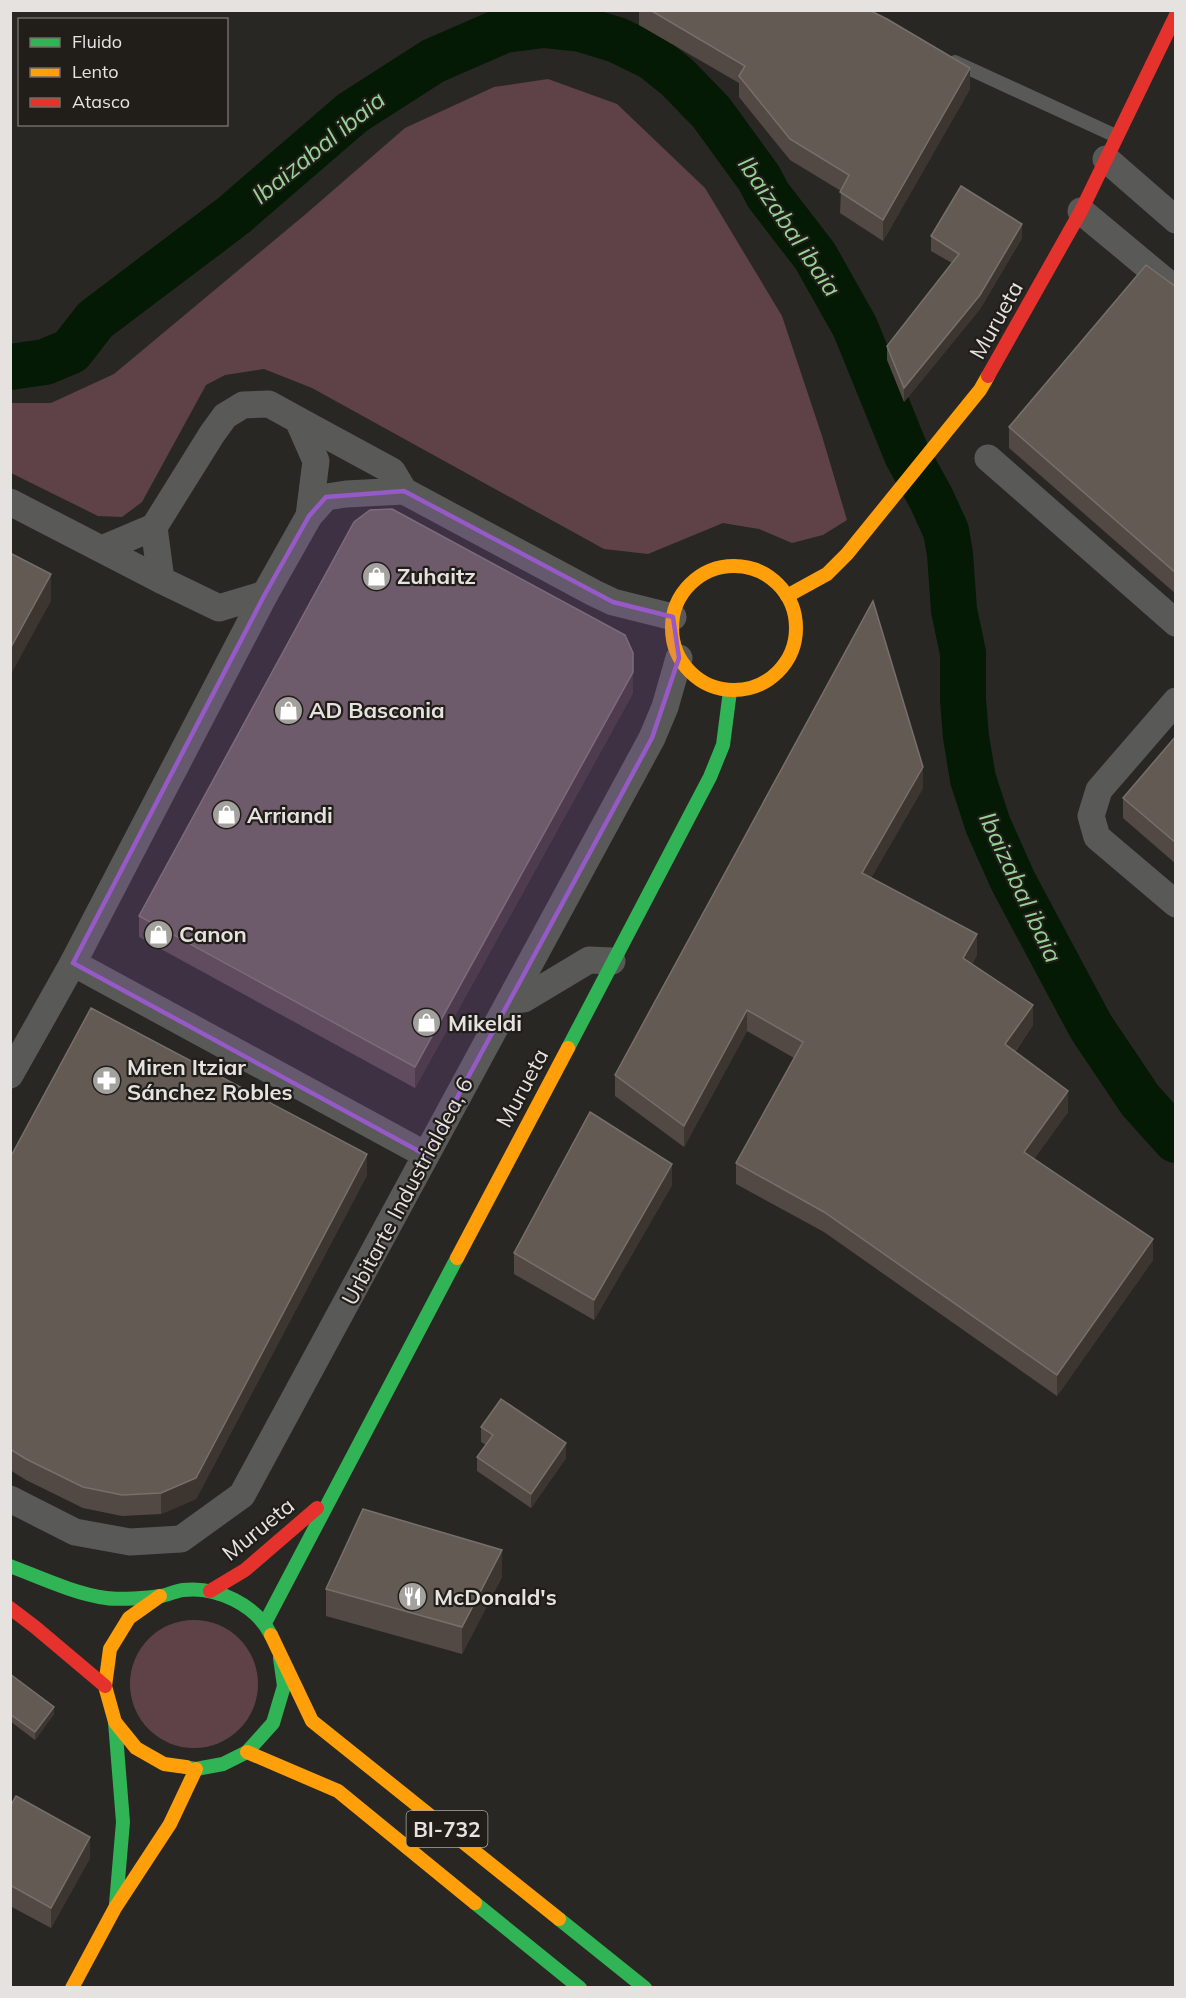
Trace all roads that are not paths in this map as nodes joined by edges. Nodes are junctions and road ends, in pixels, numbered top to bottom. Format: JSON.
{"nodes":[{"id":1,"x":1176,"y":15,"type":"edge"},
{"id":2,"x":939,"y":55,"type":"edge"},
{"id":3,"x":1111,"y":147,"type":"junction"},
{"id":4,"x":1081,"y":212,"type":"junction"},
{"id":5,"x":1176,"y":220,"type":"edge"},
{"id":6,"x":1176,"y":290,"type":"edge"},
{"id":7,"x":298,"y":420,"type":"junction"},
{"id":8,"x":988,"y":458,"type":"dead end"},
{"id":9,"x":404,"y":490,"type":"junction"},
{"id":10,"x":10,"y":502,"type":"edge"},
{"id":11,"x":309,"y":516,"type":"junction"},
{"id":12,"x":154,"y":527,"type":"junction"},
{"id":13,"x":102,"y":549,"type":"junction"},
{"id":14,"x":135,"y":565,"type":"junction"},
{"id":15,"x":161,"y":580,"type":"junction"},
{"id":16,"x":265,"y":594,"type":"junction"},
{"id":17,"x":788,"y":596,"type":"junction"},
{"id":18,"x":673,"y":617,"type":"junction"},
{"id":19,"x":1176,"y":624,"type":"edge"},
{"id":20,"x":679,"y":658,"type":"junction"},
{"id":21,"x":730,"y":691,"type":"junction"},
{"id":22,"x":1176,"y":701,"type":"edge"},
{"id":23,"x":1176,"y":904,"type":"edge"},
{"id":24,"x":612,"y":962,"type":"junction"},
{"id":25,"x":73,"y":963,"type":"junction"},
{"id":26,"x":510,"y":1001,"type":"junction"},
{"id":27,"x":10,"y":1075,"type":"edge"},
{"id":28,"x":426,"y":1155,"type":"junction"},
{"id":29,"x":330,"y":1497,"type":"junction"},
{"id":30,"x":10,"y":1499,"type":"edge"},
{"id":31,"x":10,"y":1566,"type":"edge"},
{"id":32,"x":210,"y":1591,"type":"junction"},
{"id":33,"x":160,"y":1596,"type":"junction"},
{"id":34,"x":10,"y":1608,"type":"edge"},
{"id":35,"x":265,"y":1623,"type":"junction"},
{"id":36,"x":278,"y":1648,"type":"junction"},
{"id":37,"x":105,"y":1686,"type":"junction"},
{"id":38,"x":115,"y":1722,"type":"junction"},
{"id":39,"x":247,"y":1752,"type":"junction"},
{"id":40,"x":196,"y":1769,"type":"junction"},
{"id":41,"x":115,"y":1908,"type":"junction"},
{"id":42,"x":578,"y":1986,"type":"edge"},
{"id":43,"x":644,"y":1986,"type":"edge"},
{"id":44,"x":72,"y":1988,"type":"edge"}],
"edges":[{"from":1,"to":3,"type":"street","name":"Murueta"},
{"from":2,"to":3,"type":"lane"},
{"from":3,"to":4,"type":"street","name":"Murueta"},
{"from":3,"to":5,"type":"street"},
{"from":4,"to":6,"type":"street"},
{"from":4,"to":17,"type":"street","name":"Murueta"},
{"from":7,"to":9,"type":"street"},
{"from":7,"to":11,"type":"street"},
{"from":7,"to":12,"type":"street"},
{"from":8,"to":19,"type":"street"},
{"from":9,"to":11,"type":"street"},
{"from":9,"to":18,"type":"street"},
{"from":10,"to":13,"type":"street"},
{"from":11,"to":16,"type":"street"},
{"from":12,"to":13,"type":"street"},
{"from":12,"to":14,"type":"street"},
{"from":12,"to":15,"type":"street"},
{"from":13,"to":14,"type":"street"},
{"from":14,"to":15,"type":"street"},
{"from":15,"to":16,"type":"street"},
{"from":16,"to":25,"type":"street"},
{"from":17,"to":18,"type":"street"},
{"from":17,"to":21,"type":"street"},
{"from":18,"to":20,"type":"street"},
{"from":20,"to":21,"type":"street"},
{"from":20,"to":26,"type":"street","name":"Urbitarte Industrialdea, 6"},
{"from":21,"to":24,"type":"street","name":"Murueta"},
{"from":22,"to":23,"type":"street"},
{"from":24,"to":26,"type":"street"},
{"from":24,"to":29,"type":"street","name":"Murueta"},
{"from":25,"to":27,"type":"street"},
{"from":25,"to":28,"type":"street"},
{"from":26,"to":28,"type":"street","name":"Urbitarte Industrialdea, 6"},
{"from":28,"to":30,"type":"street","name":"Urbitarte Industrialdea, 6"},
{"from":29,"to":32,"type":"street","name":"Murueta"},
{"from":29,"to":35,"type":"street","name":"Murueta"},
{"from":31,"to":33,"type":"street","number":"BI-732"},
{"from":32,"to":33,"type":"street","number":"BI-732"},
{"from":32,"to":35,"type":"street","number":"BI-732"},
{"from":33,"to":37,"type":"street","number":"BI-732"},
{"from":34,"to":37,"type":"street"},
{"from":35,"to":36,"type":"street","number":"BI-732"},
{"from":36,"to":39,"type":"street","number":"BI-732"},
{"from":36,"to":43,"type":"street","number":"BI-732"},
{"from":37,"to":38,"type":"street","number":"BI-732"},
{"from":38,"to":40,"type":"street","number":"BI-732"},
{"from":38,"to":41,"type":"street"},
{"from":39,"to":40,"type":"street","number":"BI-732"},
{"from":39,"to":42,"type":"street","number":"BI-732"},
{"from":40,"to":41,"type":"street"},
{"from":41,"to":44,"type":"street"}]}
